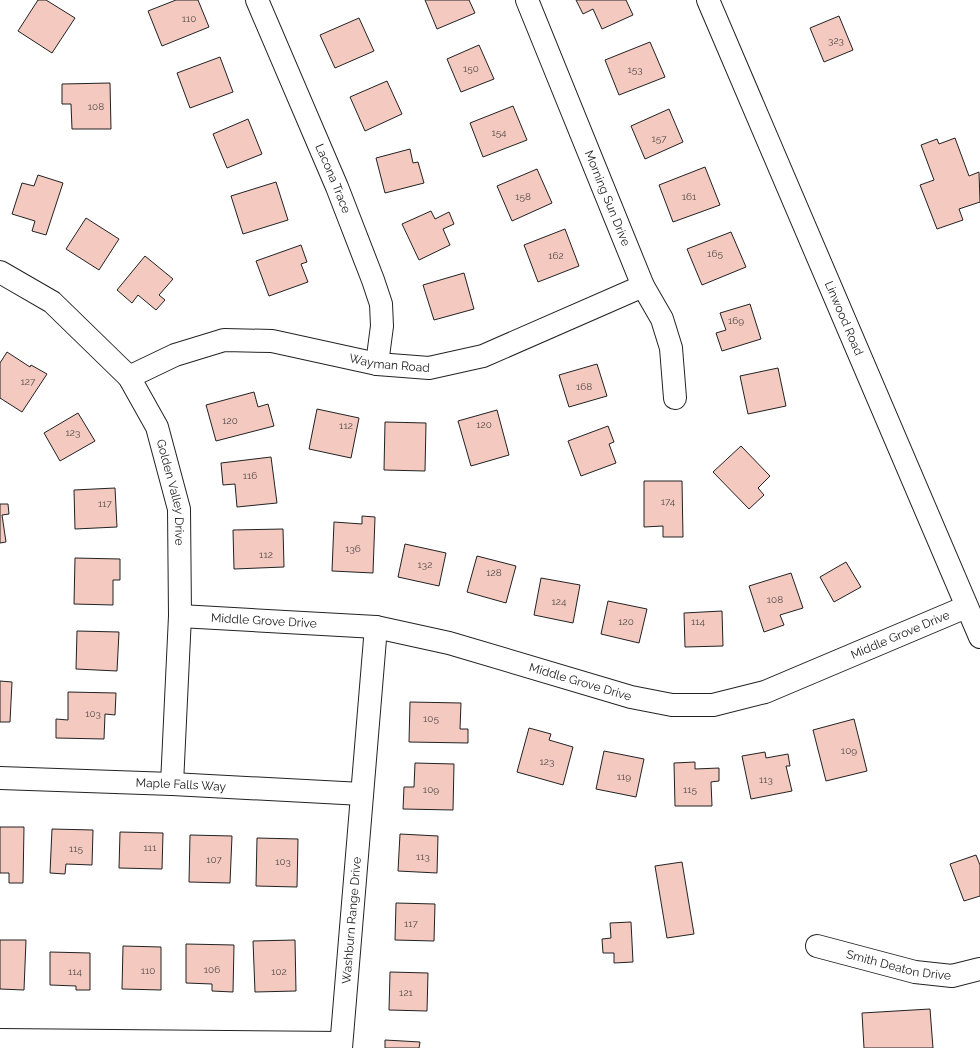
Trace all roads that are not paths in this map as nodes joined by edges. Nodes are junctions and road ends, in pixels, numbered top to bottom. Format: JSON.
{"nodes":[{"id":1,"x":256,"y":0,"type":"edge"},
{"id":2,"x":527,"y":0,"type":"edge"},
{"id":3,"x":708,"y":0,"type":"edge"},
{"id":4,"x":0,"y":272,"type":"edge"},
{"id":5,"x":643,"y":286,"type":"junction"},
{"id":6,"x":377,"y":364,"type":"junction"},
{"id":7,"x":130,"y":377,"type":"junction"},
{"id":8,"x":675,"y":398,"type":"dead end"},
{"id":9,"x":966,"y":607,"type":"junction"},
{"id":10,"x":180,"y":616,"type":"junction"},
{"id":11,"x":376,"y":627,"type":"junction"},
{"id":12,"x":978,"y":629,"type":"edge"},
{"id":13,"x":0,"y":778,"type":"edge"},
{"id":14,"x":172,"y":784,"type":"junction"},
{"id":15,"x":362,"y":794,"type":"junction"},
{"id":16,"x":817,"y":946,"type":"dead end"},
{"id":17,"x":980,"y":969,"type":"edge"},
{"id":18,"x":0,"y":1040,"type":"edge"},
{"id":19,"x":341,"y":1046,"type":"edge"}],
"edges":[{"from":1,"to":6,"type":"street","name":"Lacona Trace"},
{"from":2,"to":5,"type":"street","name":"Morning Sun Drive"},
{"from":3,"to":9,"type":"street","name":"Linwood Road"},
{"from":4,"to":7,"type":"street","name":"Golden Valley Drive"},
{"from":5,"to":6,"type":"street","name":"Wayman Road"},
{"from":5,"to":8,"type":"street","name":"Morning Sun Drive"},
{"from":6,"to":7,"type":"street","name":"Wayman Road"},
{"from":7,"to":10,"type":"street","name":"Golden Valley Drive"},
{"from":9,"to":11,"type":"street","name":"Middle Grove Drive"},
{"from":9,"to":12,"type":"street","name":"Linwood Road"},
{"from":10,"to":11,"type":"street","name":"Middle Grove Drive"},
{"from":10,"to":14,"type":"street","name":"Golden Valley Drive"},
{"from":11,"to":15,"type":"street"},
{"from":13,"to":14,"type":"street","name":"Maple Falls Way"},
{"from":14,"to":15,"type":"street","name":"Maple Falls Way"},
{"from":15,"to":19,"type":"street","name":"Washburn Range Drive"},
{"from":16,"to":17,"type":"street","name":"Smith Deaton Drive"},
{"from":18,"to":19,"type":"street"}]}
